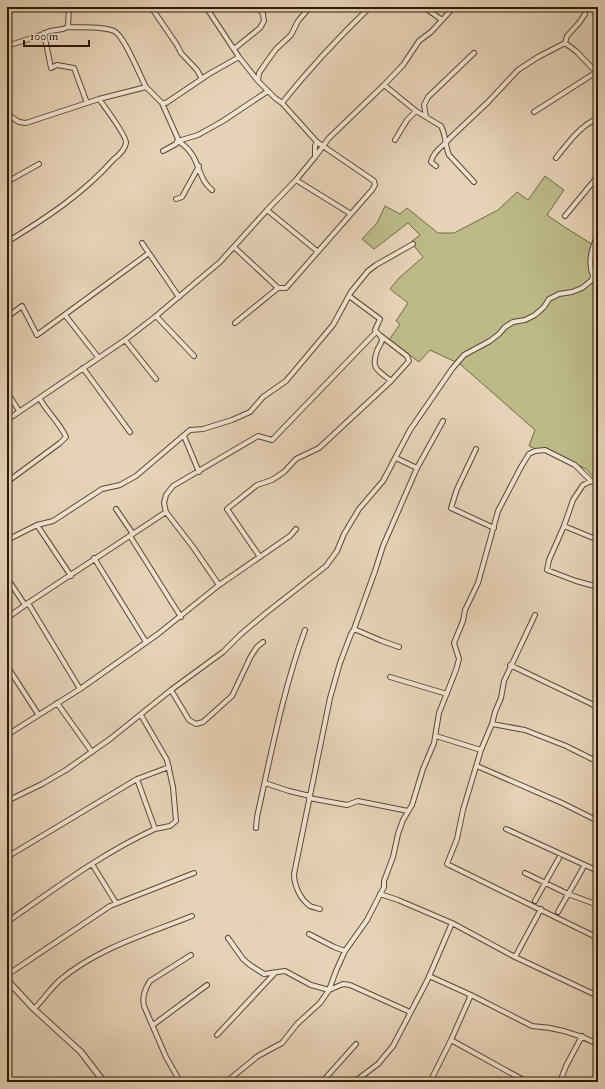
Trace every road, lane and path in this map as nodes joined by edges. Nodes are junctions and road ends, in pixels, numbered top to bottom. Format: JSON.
{"nodes":[{"id":1,"x":69,"y":7,"type":"edge"},
{"id":2,"x":151,"y":7,"type":"edge"},
{"id":3,"x":206,"y":7,"type":"edge"},
{"id":4,"x":258,"y":7,"type":"edge"},
{"id":5,"x":310,"y":7,"type":"edge"},
{"id":6,"x":370,"y":7,"type":"edge"},
{"id":7,"x":424,"y":7,"type":"edge"},
{"id":8,"x":454,"y":7,"type":"edge"},
{"id":9,"x":585,"y":14,"type":"dead end"},
{"id":10,"x":442,"y":20,"type":"junction"},
{"id":11,"x":68,"y":27,"type":"junction"},
{"id":12,"x":44,"y":33,"type":"junction"},
{"id":13,"x":565,"y":43,"type":"junction"},
{"id":14,"x":7,"y":46,"type":"edge"},
{"id":15,"x":234,"y":50,"type":"junction"},
{"id":16,"x":474,"y":53,"type":"dead end"},
{"id":17,"x":239,"y":57,"type":"junction"},
{"id":18,"x":597,"y":72,"type":"edge"},
{"id":19,"x":202,"y":79,"type":"junction"},
{"id":20,"x":258,"y":81,"type":"junction"},
{"id":21,"x":384,"y":85,"type":"junction"},
{"id":22,"x":146,"y":87,"type":"junction"},
{"id":23,"x":268,"y":91,"type":"junction"},
{"id":24,"x":99,"y":99,"type":"junction"},
{"id":25,"x":87,"y":102,"type":"junction"},
{"id":26,"x":162,"y":103,"type":"junction"},
{"id":27,"x":282,"y":103,"type":"junction"},
{"id":28,"x":416,"y":111,"type":"junction"},
{"id":29,"x":534,"y":112,"type":"dead end"},
{"id":30,"x":7,"y":114,"type":"edge"},
{"id":31,"x":426,"y":117,"type":"junction"},
{"id":32,"x":598,"y":118,"type":"edge"},
{"id":33,"x":395,"y":140,"type":"dead end"},
{"id":34,"x":178,"y":142,"type":"junction"},
{"id":35,"x":317,"y":142,"type":"junction"},
{"id":36,"x":446,"y":143,"type":"junction"},
{"id":37,"x":323,"y":146,"type":"junction"},
{"id":38,"x":163,"y":151,"type":"dead end"},
{"id":39,"x":315,"y":157,"type":"junction"},
{"id":40,"x":556,"y":158,"type":"dead end"},
{"id":41,"x":39,"y":164,"type":"dead end"},
{"id":42,"x":199,"y":166,"type":"junction"},
{"id":43,"x":436,"y":166,"type":"dead end"},
{"id":44,"x":598,"y":176,"type":"edge"},
{"id":45,"x":296,"y":180,"type":"junction"},
{"id":46,"x":7,"y":182,"type":"edge"},
{"id":47,"x":474,"y":182,"type":"dead end"},
{"id":48,"x":212,"y":190,"type":"dead end"},
{"id":49,"x":176,"y":199,"type":"dead end"},
{"id":50,"x":266,"y":210,"type":"junction"},
{"id":51,"x":351,"y":214,"type":"junction"},
{"id":52,"x":565,"y":216,"type":"dead end"},
{"id":53,"x":598,"y":234,"type":"edge"},
{"id":54,"x":7,"y":242,"type":"edge"},
{"id":55,"x":142,"y":243,"type":"dead end"},
{"id":56,"x":413,"y":244,"type":"dead end"},
{"id":57,"x":234,"y":247,"type":"junction"},
{"id":58,"x":317,"y":251,"type":"junction"},
{"id":59,"x":150,"y":253,"type":"junction"},
{"id":60,"x":598,"y":278,"type":"edge"},
{"id":61,"x":592,"y":280,"type":"junction"},
{"id":62,"x":278,"y":288,"type":"junction"},
{"id":63,"x":349,"y":296,"type":"junction"},
{"id":64,"x":179,"y":297,"type":"junction"},
{"id":65,"x":65,"y":315,"type":"junction"},
{"id":66,"x":156,"y":316,"type":"junction"},
{"id":67,"x":7,"y":317,"type":"edge"},
{"id":68,"x":235,"y":324,"type":"dead end"},
{"id":69,"x":376,"y":332,"type":"junction"},
{"id":70,"x":381,"y":336,"type":"junction"},
{"id":71,"x":125,"y":340,"type":"junction"},
{"id":72,"x":194,"y":356,"type":"dead end"},
{"id":73,"x":98,"y":357,"type":"junction"},
{"id":74,"x":83,"y":368,"type":"junction"},
{"id":75,"x":156,"y":379,"type":"dead end"},
{"id":76,"x":391,"y":381,"type":"junction"},
{"id":77,"x":7,"y":392,"type":"edge"},
{"id":78,"x":40,"y":399,"type":"junction"},
{"id":79,"x":19,"y":411,"type":"junction"},
{"id":80,"x":7,"y":420,"type":"edge"},
{"id":81,"x":443,"y":421,"type":"dead end"},
{"id":82,"x":130,"y":432,"type":"dead end"},
{"id":83,"x":184,"y":436,"type":"junction"},
{"id":84,"x":476,"y":449,"type":"dead end"},
{"id":85,"x":396,"y":458,"type":"junction"},
{"id":86,"x":417,"y":468,"type":"junction"},
{"id":87,"x":198,"y":472,"type":"junction"},
{"id":88,"x":591,"y":480,"type":"junction"},
{"id":89,"x":7,"y":482,"type":"edge"},
{"id":90,"x":598,"y":484,"type":"edge"},
{"id":91,"x":116,"y":508,"type":"dead end"},
{"id":92,"x":166,"y":512,"type":"junction"},
{"id":93,"x":37,"y":525,"type":"junction"},
{"id":94,"x":564,"y":526,"type":"junction"},
{"id":95,"x":494,"y":528,"type":"junction"},
{"id":96,"x":296,"y":529,"type":"dead end"},
{"id":97,"x":132,"y":535,"type":"junction"},
{"id":98,"x":7,"y":540,"type":"edge"},
{"id":99,"x":598,"y":540,"type":"edge"},
{"id":100,"x":260,"y":556,"type":"junction"},
{"id":101,"x":94,"y":558,"type":"junction"},
{"id":102,"x":71,"y":576,"type":"junction"},
{"id":103,"x":7,"y":578,"type":"edge"},
{"id":104,"x":219,"y":586,"type":"junction"},
{"id":105,"x":598,"y":587,"type":"edge"},
{"id":106,"x":27,"y":604,"type":"junction"},
{"id":107,"x":535,"y":615,"type":"dead end"},
{"id":108,"x":181,"y":617,"type":"junction"},
{"id":109,"x":7,"y":618,"type":"edge"},
{"id":110,"x":354,"y":629,"type":"junction"},
{"id":111,"x":305,"y":630,"type":"dead end"},
{"id":112,"x":146,"y":642,"type":"junction"},
{"id":113,"x":263,"y":642,"type":"dead end"},
{"id":114,"x":398,"y":647,"type":"dead end"},
{"id":115,"x":510,"y":665,"type":"junction"},
{"id":116,"x":7,"y":666,"type":"edge"},
{"id":117,"x":9,"y":674,"type":"edge"},
{"id":118,"x":390,"y":677,"type":"dead end"},
{"id":119,"x":80,"y":689,"type":"junction"},
{"id":120,"x":171,"y":690,"type":"junction"},
{"id":121,"x":447,"y":694,"type":"junction"},
{"id":122,"x":57,"y":703,"type":"junction"},
{"id":123,"x":598,"y":707,"type":"edge"},
{"id":124,"x":38,"y":714,"type":"junction"},
{"id":125,"x":141,"y":715,"type":"junction"},
{"id":126,"x":492,"y":724,"type":"junction"},
{"id":127,"x":7,"y":735,"type":"edge"},
{"id":128,"x":436,"y":736,"type":"junction"},
{"id":129,"x":480,"y":750,"type":"junction"},
{"id":130,"x":92,"y":752,"type":"junction"},
{"id":131,"x":598,"y":762,"type":"edge"},
{"id":132,"x":477,"y":766,"type":"junction"},
{"id":133,"x":169,"y":767,"type":"junction"},
{"id":134,"x":137,"y":779,"type":"junction"},
{"id":135,"x":265,"y":783,"type":"junction"},
{"id":136,"x":309,"y":797,"type":"junction"},
{"id":137,"x":7,"y":801,"type":"edge"},
{"id":138,"x":408,"y":811,"type":"junction"},
{"id":139,"x":598,"y":821,"type":"edge"},
{"id":140,"x":256,"y":828,"type":"dead end"},
{"id":141,"x":506,"y":829,"type":"dead end"},
{"id":142,"x":155,"y":830,"type":"junction"},
{"id":143,"x":7,"y":857,"type":"edge"},
{"id":144,"x":559,"y":858,"type":"dead end"},
{"id":145,"x":92,"y":864,"type":"junction"},
{"id":146,"x":583,"y":868,"type":"dead end"},
{"id":147,"x":598,"y":871,"type":"edge"},
{"id":148,"x":194,"y":873,"type":"dead end"},
{"id":149,"x":525,"y":873,"type":"dead end"},
{"id":150,"x":545,"y":883,"type":"junction"},
{"id":151,"x":380,"y":894,"type":"junction"},
{"id":152,"x":568,"y":894,"type":"junction"},
{"id":153,"x":535,"y":901,"type":"dead end"},
{"id":154,"x":116,"y":903,"type":"junction"},
{"id":155,"x":598,"y":905,"type":"edge"},
{"id":156,"x":320,"y":909,"type":"dead end"},
{"id":157,"x":541,"y":909,"type":"junction"},
{"id":158,"x":558,"y":912,"type":"dead end"},
{"id":159,"x":192,"y":916,"type":"dead end"},
{"id":160,"x":7,"y":922,"type":"edge"},
{"id":161,"x":452,"y":923,"type":"junction"},
{"id":162,"x":308,"y":934,"type":"dead end"},
{"id":163,"x":228,"y":938,"type":"dead end"},
{"id":164,"x":598,"y":938,"type":"edge"},
{"id":165,"x":345,"y":951,"type":"junction"},
{"id":166,"x":191,"y":955,"type":"dead end"},
{"id":167,"x":515,"y":957,"type":"junction"},
{"id":168,"x":274,"y":974,"type":"junction"},
{"id":169,"x":7,"y":975,"type":"edge"},
{"id":170,"x":428,"y":978,"type":"junction"},
{"id":171,"x":7,"y":980,"type":"edge"},
{"id":172,"x":207,"y":985,"type":"dead end"},
{"id":173,"x":329,"y":990,"type":"junction"},
{"id":174,"x":471,"y":995,"type":"junction"},
{"id":175,"x":598,"y":996,"type":"edge"},
{"id":176,"x":34,"y":1010,"type":"junction"},
{"id":177,"x":410,"y":1012,"type":"junction"},
{"id":178,"x":153,"y":1025,"type":"junction"},
{"id":179,"x":217,"y":1034,"type":"dead end"},
{"id":180,"x":582,"y":1036,"type":"junction"},
{"id":181,"x":451,"y":1040,"type":"junction"},
{"id":182,"x":356,"y":1044,"type":"dead end"},
{"id":183,"x":598,"y":1044,"type":"edge"},
{"id":184,"x":178,"y":1078,"type":"junction"},
{"id":185,"x":104,"y":1082,"type":"edge"},
{"id":186,"x":173,"y":1082,"type":"edge"},
{"id":187,"x":183,"y":1082,"type":"edge"},
{"id":188,"x":226,"y":1082,"type":"edge"},
{"id":189,"x":322,"y":1082,"type":"edge"},
{"id":190,"x":354,"y":1082,"type":"edge"},
{"id":191,"x":430,"y":1082,"type":"edge"},
{"id":192,"x":527,"y":1082,"type":"edge"},
{"id":193,"x":560,"y":1082,"type":"edge"}],
"edges":[{"from":1,"to":11,"type":"street"},
{"from":2,"to":19,"type":"street"},
{"from":3,"to":15,"type":"street"},
{"from":4,"to":15,"type":"street"},
{"from":5,"to":20,"type":"street"},
{"from":6,"to":27,"type":"street"},
{"from":7,"to":10,"type":"street"},
{"from":8,"to":10,"type":"street"},
{"from":9,"to":13,"type":"street"},
{"from":10,"to":21,"type":"street"},
{"from":11,"to":12,"type":"street"},
{"from":11,"to":22,"type":"street"},
{"from":12,"to":14,"type":"street"},
{"from":12,"to":25,"type":"street"},
{"from":13,"to":18,"type":"street"},
{"from":13,"to":36,"type":"street"},
{"from":15,"to":17,"type":"street"},
{"from":16,"to":31,"type":"street"},
{"from":17,"to":19,"type":"street"},
{"from":17,"to":20,"type":"street"},
{"from":18,"to":29,"type":"street"},
{"from":19,"to":26,"type":"street"},
{"from":20,"to":23,"type":"street"},
{"from":21,"to":28,"type":"street"},
{"from":21,"to":37,"type":"street"},
{"from":22,"to":24,"type":"street"},
{"from":22,"to":26,"type":"street"},
{"from":23,"to":27,"type":"street"},
{"from":23,"to":34,"type":"street"},
{"from":24,"to":25,"type":"street"},
{"from":24,"to":54,"type":"street"},
{"from":25,"to":30,"type":"street"},
{"from":26,"to":34,"type":"street"},
{"from":27,"to":35,"type":"street"},
{"from":28,"to":31,"type":"street"},
{"from":28,"to":33,"type":"street"},
{"from":31,"to":36,"type":"street"},
{"from":32,"to":40,"type":"street"},
{"from":34,"to":38,"type":"street"},
{"from":34,"to":42,"type":"street"},
{"from":35,"to":37,"type":"street"},
{"from":35,"to":39,"type":"street"},
{"from":36,"to":43,"type":"street"},
{"from":36,"to":47,"type":"street"},
{"from":37,"to":39,"type":"street"},
{"from":37,"to":51,"type":"street"},
{"from":39,"to":45,"type":"street"},
{"from":41,"to":46,"type":"street"},
{"from":42,"to":48,"type":"street"},
{"from":42,"to":49,"type":"street"},
{"from":44,"to":52,"type":"street"},
{"from":45,"to":50,"type":"street"},
{"from":45,"to":51,"type":"street"},
{"from":50,"to":57,"type":"street"},
{"from":50,"to":58,"type":"street"},
{"from":51,"to":58,"type":"street"},
{"from":53,"to":61,"type":"street"},
{"from":55,"to":59,"type":"street"},
{"from":56,"to":63,"type":"street"},
{"from":57,"to":62,"type":"street"},
{"from":57,"to":64,"type":"street"},
{"from":58,"to":62,"type":"street"},
{"from":59,"to":64,"type":"street"},
{"from":59,"to":65,"type":"street"},
{"from":60,"to":61,"type":"street"},
{"from":61,"to":85,"type":"street"},
{"from":62,"to":68,"type":"street"},
{"from":63,"to":69,"type":"street"},
{"from":63,"to":83,"type":"street"},
{"from":64,"to":66,"type":"street"},
{"from":65,"to":67,"type":"street"},
{"from":65,"to":73,"type":"street"},
{"from":66,"to":71,"type":"street"},
{"from":66,"to":72,"type":"street"},
{"from":69,"to":70,"type":"street"},
{"from":69,"to":87,"type":"street"},
{"from":70,"to":76,"type":"street"},
{"from":70,"to":76,"type":"street"},
{"from":71,"to":73,"type":"street"},
{"from":71,"to":75,"type":"street"},
{"from":73,"to":74,"type":"street"},
{"from":74,"to":78,"type":"street"},
{"from":74,"to":82,"type":"street"},
{"from":76,"to":100,"type":"street"},
{"from":77,"to":79,"type":"street"},
{"from":78,"to":79,"type":"street"},
{"from":78,"to":89,"type":"street"},
{"from":79,"to":80,"type":"street"},
{"from":81,"to":86,"type":"street"},
{"from":83,"to":87,"type":"street"},
{"from":83,"to":93,"type":"street"},
{"from":84,"to":95,"type":"street"},
{"from":85,"to":86,"type":"street"},
{"from":85,"to":120,"type":"street"},
{"from":86,"to":110,"type":"street"},
{"from":87,"to":92,"type":"street"},
{"from":88,"to":90,"type":"street"},
{"from":88,"to":94,"type":"street"},
{"from":88,"to":95,"type":"street"},
{"from":91,"to":97,"type":"street"},
{"from":92,"to":97,"type":"street"},
{"from":92,"to":104,"type":"street"},
{"from":93,"to":98,"type":"street"},
{"from":93,"to":102,"type":"street"},
{"from":94,"to":99,"type":"street"},
{"from":94,"to":105,"type":"street"},
{"from":95,"to":121,"type":"street"},
{"from":96,"to":100,"type":"street"},
{"from":97,"to":101,"type":"street"},
{"from":97,"to":108,"type":"street"},
{"from":100,"to":104,"type":"street"},
{"from":101,"to":102,"type":"street"},
{"from":101,"to":112,"type":"street"},
{"from":102,"to":106,"type":"street"},
{"from":103,"to":106,"type":"street"},
{"from":104,"to":108,"type":"street"},
{"from":106,"to":109,"type":"street"},
{"from":106,"to":119,"type":"street"},
{"from":107,"to":115,"type":"street"},
{"from":108,"to":112,"type":"street"},
{"from":110,"to":114,"type":"street"},
{"from":110,"to":136,"type":"street"},
{"from":111,"to":135,"type":"street"},
{"from":112,"to":119,"type":"street"},
{"from":113,"to":120,"type":"street"},
{"from":115,"to":123,"type":"street"},
{"from":115,"to":126,"type":"street"},
{"from":116,"to":117,"type":"street"},
{"from":117,"to":124,"type":"street"},
{"from":118,"to":121,"type":"street"},
{"from":119,"to":122,"type":"street"},
{"from":120,"to":125,"type":"street"},
{"from":121,"to":128,"type":"street"},
{"from":122,"to":124,"type":"street"},
{"from":122,"to":130,"type":"street"},
{"from":124,"to":127,"type":"street"},
{"from":125,"to":130,"type":"street"},
{"from":125,"to":133,"type":"street"},
{"from":126,"to":129,"type":"street"},
{"from":126,"to":131,"type":"street"},
{"from":128,"to":129,"type":"street"},
{"from":128,"to":138,"type":"street"},
{"from":129,"to":132,"type":"street"},
{"from":130,"to":137,"type":"street"},
{"from":132,"to":139,"type":"street"},
{"from":132,"to":157,"type":"street"},
{"from":133,"to":134,"type":"street"},
{"from":133,"to":142,"type":"street"},
{"from":134,"to":142,"type":"street"},
{"from":134,"to":143,"type":"street"},
{"from":135,"to":136,"type":"street"},
{"from":135,"to":140,"type":"street"},
{"from":136,"to":138,"type":"street"},
{"from":136,"to":156,"type":"street"},
{"from":138,"to":151,"type":"street"},
{"from":141,"to":147,"type":"street"},
{"from":142,"to":145,"type":"street"},
{"from":144,"to":150,"type":"street"},
{"from":145,"to":154,"type":"street"},
{"from":145,"to":160,"type":"street"},
{"from":146,"to":152,"type":"street"},
{"from":148,"to":154,"type":"street"},
{"from":149,"to":150,"type":"street"},
{"from":150,"to":152,"type":"street"},
{"from":150,"to":153,"type":"street"},
{"from":151,"to":161,"type":"street"},
{"from":151,"to":165,"type":"street"},
{"from":152,"to":155,"type":"street"},
{"from":152,"to":158,"type":"street"},
{"from":154,"to":169,"type":"street"},
{"from":157,"to":164,"type":"street"},
{"from":157,"to":167,"type":"street"},
{"from":159,"to":176,"type":"street"},
{"from":161,"to":167,"type":"street"},
{"from":161,"to":170,"type":"street"},
{"from":162,"to":165,"type":"street"},
{"from":163,"to":168,"type":"street"},
{"from":165,"to":173,"type":"street"},
{"from":166,"to":178,"type":"street"},
{"from":167,"to":175,"type":"street"},
{"from":168,"to":173,"type":"street"},
{"from":168,"to":179,"type":"street"},
{"from":170,"to":174,"type":"street"},
{"from":170,"to":177,"type":"street"},
{"from":171,"to":176,"type":"street"},
{"from":172,"to":178,"type":"street"},
{"from":173,"to":177,"type":"street"},
{"from":173,"to":188,"type":"street"},
{"from":174,"to":180,"type":"street"},
{"from":174,"to":181,"type":"street"},
{"from":176,"to":185,"type":"street"},
{"from":177,"to":190,"type":"street"},
{"from":178,"to":184,"type":"street"},
{"from":180,"to":183,"type":"street"},
{"from":180,"to":193,"type":"street"},
{"from":181,"to":191,"type":"street"},
{"from":181,"to":192,"type":"street"},
{"from":182,"to":189,"type":"street"},
{"from":184,"to":186,"type":"street"},
{"from":184,"to":187,"type":"street"}]}
